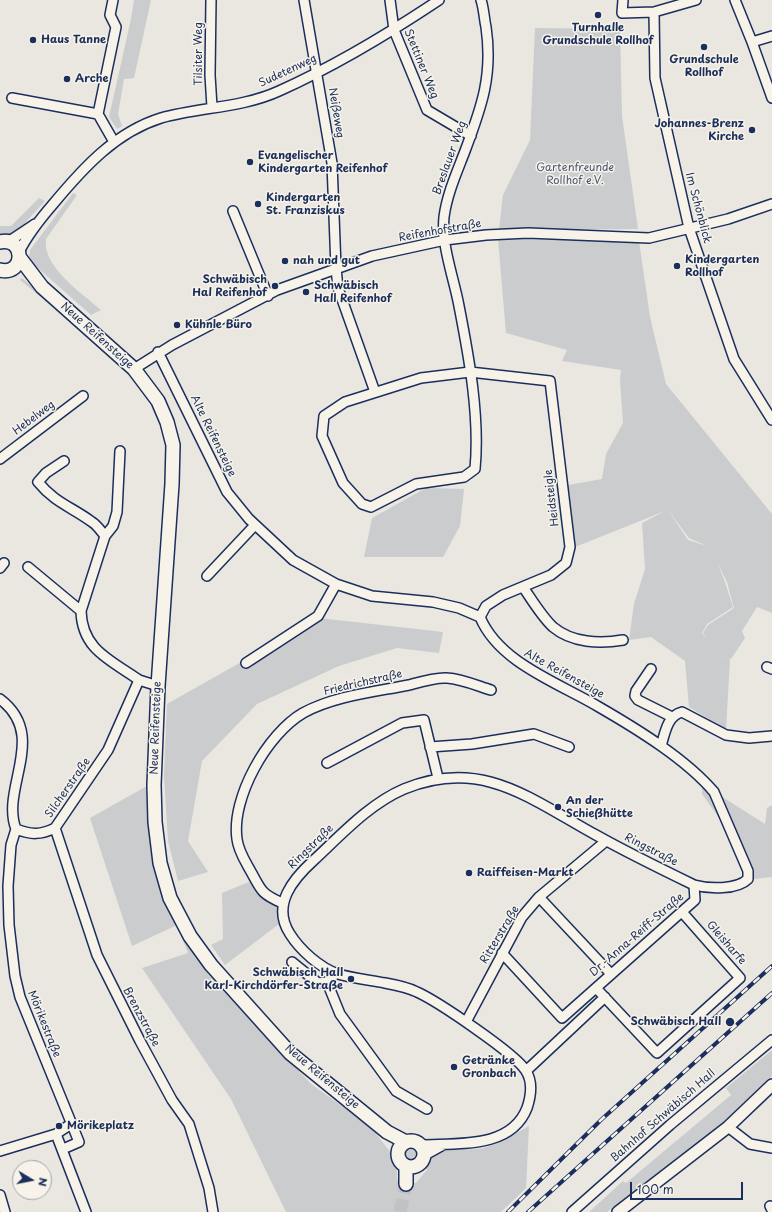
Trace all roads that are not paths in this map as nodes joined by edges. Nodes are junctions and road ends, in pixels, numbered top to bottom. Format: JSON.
{"nodes":[{"id":1,"x":113,"y":0,"type":"edge"},
{"id":2,"x":211,"y":0,"type":"edge"},
{"id":3,"x":304,"y":0,"type":"edge"},
{"id":4,"x":390,"y":0,"type":"edge"},
{"id":5,"x":439,"y":0,"type":"edge"},
{"id":6,"x":481,"y":0,"type":"edge"},
{"id":7,"x":623,"y":0,"type":"edge"},
{"id":8,"x":696,"y":0,"type":"edge"},
{"id":9,"x":735,"y":0,"type":"edge"},
{"id":10,"x":654,"y":12,"type":"junction"},
{"id":11,"x":394,"y":30,"type":"junction"},
{"id":12,"x":772,"y":36,"type":"edge"},
{"id":13,"x":752,"y":42,"type":"junction"},
{"id":14,"x":316,"y":71,"type":"junction"},
{"id":15,"x":12,"y":98,"type":"dead end"},
{"id":16,"x":772,"y":98,"type":"edge"},
{"id":17,"x":212,"y":107,"type":"junction"},
{"id":18,"x":98,"y":114,"type":"junction"},
{"id":19,"x":471,"y":136,"type":"junction"},
{"id":20,"x":114,"y":142,"type":"junction"},
{"id":21,"x":772,"y":204,"type":"edge"},
{"id":22,"x":233,"y":211,"type":"dead end"},
{"id":23,"x":38,"y":222,"type":"junction"},
{"id":24,"x":689,"y":228,"type":"junction"},
{"id":25,"x":445,"y":240,"type":"junction"},
{"id":26,"x":2,"y":242,"type":"edge"},
{"id":27,"x":19,"y":255,"type":"junction"},
{"id":28,"x":336,"y":268,"type":"junction"},
{"id":29,"x":2,"y":270,"type":"edge"},
{"id":30,"x":42,"y":287,"type":"junction"},
{"id":31,"x":268,"y":296,"type":"junction"},
{"id":32,"x":158,"y":352,"type":"junction"},
{"id":33,"x":134,"y":370,"type":"junction"},
{"id":34,"x":470,"y":372,"type":"junction"},
{"id":35,"x":375,"y":392,"type":"junction"},
{"id":36,"x":83,"y":396,"type":"dead end"},
{"id":37,"x":772,"y":420,"type":"edge"},
{"id":38,"x":120,"y":451,"type":"dead end"},
{"id":39,"x":0,"y":459,"type":"edge"},
{"id":40,"x":64,"y":461,"type":"dead end"},
{"id":41,"x":255,"y":525,"type":"junction"},
{"id":42,"x":105,"y":536,"type":"junction"},
{"id":43,"x":28,"y":567,"type":"dead end"},
{"id":44,"x":207,"y":576,"type":"dead end"},
{"id":45,"x":336,"y":584,"type":"junction"},
{"id":46,"x":523,"y":587,"type":"junction"},
{"id":47,"x":81,"y":611,"type":"junction"},
{"id":48,"x":480,"y":617,"type":"junction"},
{"id":49,"x":623,"y":640,"type":"dead end"},
{"id":50,"x":246,"y":663,"type":"dead end"},
{"id":51,"x":651,"y":669,"type":"dead end"},
{"id":52,"x":139,"y":680,"type":"junction"},
{"id":53,"x":158,"y":686,"type":"junction"},
{"id":54,"x":492,"y":690,"type":"dead end"},
{"id":55,"x":0,"y":699,"type":"edge"},
{"id":56,"x":672,"y":717,"type":"junction"},
{"id":57,"x":772,"y":736,"type":"edge"},
{"id":58,"x":661,"y":746,"type":"junction"},
{"id":59,"x":430,"y":747,"type":"junction"},
{"id":60,"x":569,"y":747,"type":"dead end"},
{"id":61,"x":327,"y":763,"type":"dead end"},
{"id":62,"x":438,"y":778,"type":"junction"},
{"id":63,"x":55,"y":828,"type":"junction"},
{"id":64,"x":16,"y":829,"type":"junction"},
{"id":65,"x":606,"y":841,"type":"junction"},
{"id":66,"x":748,"y":879,"type":"joint"},
{"id":67,"x":694,"y":885,"type":"junction"},
{"id":68,"x":539,"y":897,"type":"junction"},
{"id":69,"x":282,"y":903,"type":"junction"},
{"id":70,"x":682,"y":912,"type":"junction"},
{"id":71,"x":502,"y":953,"type":"junction"},
{"id":72,"x":292,"y":962,"type":"dead end"},
{"id":73,"x":336,"y":973,"type":"junction"},
{"id":74,"x":611,"y":974,"type":"junction"},
{"id":75,"x":327,"y":982,"type":"junction"},
{"id":76,"x":596,"y":988,"type":"junction"},
{"id":77,"x":605,"y":997,"type":"junction"},
{"id":78,"x":466,"y":1022,"type":"junction"},
{"id":79,"x":772,"y":1040,"type":"edge"},
{"id":80,"x":526,"y":1071,"type":"junction"},
{"id":81,"x":772,"y":1085,"type":"edge"},
{"id":82,"x":427,"y":1109,"type":"dead end"},
{"id":83,"x":71,"y":1124,"type":"junction"},
{"id":84,"x":728,"y":1127,"type":"junction"},
{"id":85,"x":56,"y":1134,"type":"junction"},
{"id":86,"x":402,"y":1146,"type":"junction"},
{"id":87,"x":772,"y":1148,"type":"edge"},
{"id":88,"x":63,"y":1149,"type":"junction"},
{"id":89,"x":0,"y":1150,"type":"edge"},
{"id":90,"x":423,"y":1150,"type":"junction"},
{"id":91,"x":409,"y":1167,"type":"junction"},
{"id":92,"x":406,"y":1182,"type":"tunnel mouth"},
{"id":93,"x":0,"y":1194,"type":"edge"},
{"id":94,"x":5,"y":1212,"type":"edge"},
{"id":95,"x":86,"y":1212,"type":"edge"},
{"id":96,"x":213,"y":1212,"type":"edge"},
{"id":97,"x":572,"y":1212,"type":"edge"},
{"id":98,"x":618,"y":1212,"type":"edge"}],
"edges":[{"from":1,"to":18,"type":"street"},
{"from":2,"to":17,"type":"street","name":"Tilsiter Weg"},
{"from":3,"to":14,"type":"street","name":"Neißeweg"},
{"from":4,"to":11,"type":"street","name":"Stettiner Weg"},
{"from":5,"to":11,"type":"street","name":"Sudetenweg"},
{"from":6,"to":19,"type":"street","name":"Breslauer Weg"},
{"from":7,"to":10,"type":"street"},
{"from":8,"to":10,"type":"street"},
{"from":9,"to":13,"type":"street"},
{"from":10,"to":24,"type":"street","name":"Im Schönblick"},
{"from":11,"to":14,"type":"street","name":"Sudetenweg"},
{"from":11,"to":19,"type":"street","name":"Stettiner Weg"},
{"from":12,"to":13,"type":"street"},
{"from":13,"to":16,"type":"street"},
{"from":14,"to":17,"type":"street","name":"Sudetenweg"},
{"from":14,"to":28,"type":"street","name":"Neißeweg"},
{"from":15,"to":18,"type":"street"},
{"from":17,"to":20,"type":"street","name":"Sudetenweg"},
{"from":18,"to":20,"type":"street"},
{"from":19,"to":25,"type":"street","name":"Breslauer Weg"},
{"from":20,"to":23,"type":"street","name":"Sudetenweg"},
{"from":21,"to":24,"type":"street","name":"Reifenhofstraße"},
{"from":22,"to":31,"type":"street"},
{"from":23,"to":26,"type":"street","name":"Sudetenweg"},
{"from":23,"to":27,"type":"street","name":"Sudetenweg"},
{"from":24,"to":25,"type":"street","name":"Reifenhofstraße"},
{"from":24,"to":37,"type":"street","name":"Im Schönblick"},
{"from":25,"to":28,"type":"street","name":"Reifenhofstraße"},
{"from":25,"to":34,"type":"street","name":"Breslauer Weg"},
{"from":26,"to":27,"type":"main road","name":"Neue Reifensteige"},
{"from":27,"to":29,"type":"main road"},
{"from":27,"to":30,"type":"main road","name":"Neue Reifensteige"},
{"from":28,"to":31,"type":"street","name":"Reifenhofstraße"},
{"from":28,"to":35,"type":"street","name":"Neißeweg"},
{"from":29,"to":30,"type":"main road","name":"Neue Reifensteige"},
{"from":30,"to":33,"type":"main road","name":"Neue Reifensteige"},
{"from":31,"to":32,"type":"street","name":"Reifenhofstraße"},
{"from":32,"to":33,"type":"street","name":"Reifenhofstraße"},
{"from":32,"to":41,"type":"street","name":"Alte Reifensteige"},
{"from":33,"to":53,"type":"main road","name":"Neue Reifensteige"},
{"from":34,"to":35,"type":"street"},
{"from":34,"to":35,"type":"street","name":"Breslauer Weg"},
{"from":34,"to":46,"type":"street","name":"Heidsteigle"},
{"from":36,"to":39,"type":"street","name":"Hebelweg"},
{"from":38,"to":42,"type":"street"},
{"from":40,"to":42,"type":"street"},
{"from":41,"to":44,"type":"street"},
{"from":41,"to":45,"type":"street","name":"Alte Reifensteige"},
{"from":42,"to":47,"type":"street"},
{"from":43,"to":47,"type":"street"},
{"from":45,"to":48,"type":"street","name":"Alte Reifensteige"},
{"from":45,"to":50,"type":"street"},
{"from":46,"to":48,"type":"street","name":"Heidsteigle"},
{"from":46,"to":49,"type":"street"},
{"from":47,"to":52,"type":"street"},
{"from":48,"to":58,"type":"street","name":"Alte Reifensteige"},
{"from":51,"to":56,"type":"street"},
{"from":52,"to":53,"type":"street"},
{"from":52,"to":63,"type":"street","name":"Silcherstraße"},
{"from":53,"to":86,"type":"main road","name":"Neue Reifensteige"},
{"from":54,"to":69,"type":"street","name":"Friedrichstraße"},
{"from":55,"to":64,"type":"street"},
{"from":56,"to":57,"type":"street"},
{"from":56,"to":58,"type":"street"},
{"from":58,"to":66,"type":"street","name":"Alte Reifensteige"},
{"from":59,"to":60,"type":"street"},
{"from":59,"to":61,"type":"street"},
{"from":59,"to":62,"type":"street"},
{"from":62,"to":65,"type":"street","name":"Ringstraße"},
{"from":62,"to":69,"type":"street","name":"Ringstraße"},
{"from":63,"to":64,"type":"street","name":"Silcherstraße"},
{"from":63,"to":96,"type":"street","name":"Brenzstraße"},
{"from":64,"to":83,"type":"street","name":"Mörikestraße"},
{"from":65,"to":67,"type":"street","name":"Ringstraße"},
{"from":65,"to":68,"type":"street","name":"Ritterstraße"},
{"from":66,"to":67,"type":"street","name":"Ringstraße"},
{"from":67,"to":70,"type":"street","name":"Dr.-Anna-Reiff-Straße"},
{"from":68,"to":71,"type":"street","name":"Ritterstraße"},
{"from":68,"to":74,"type":"street"},
{"from":69,"to":73,"type":"street"},
{"from":70,"to":74,"type":"street","name":"Dr.-Anna-Reiff-Straße"},
{"from":70,"to":77,"type":"street","name":"Gleisharfe"},
{"from":71,"to":76,"type":"street","name":"Dr.-Anna-Reiff-Straße"},
{"from":71,"to":78,"type":"street","name":"Ritterstraße"},
{"from":72,"to":75,"type":"street"},
{"from":73,"to":75,"type":"street"},
{"from":73,"to":78,"type":"street"},
{"from":74,"to":76,"type":"street","name":"Dr.-Anna-Reiff-Straße"},
{"from":75,"to":82,"type":"street"},
{"from":76,"to":77,"type":"street"},
{"from":77,"to":80,"type":"street"},
{"from":78,"to":80,"type":"street"},
{"from":79,"to":97,"type":"street","name":"Bahnhof Schwäbisch Hall"},
{"from":80,"to":90,"type":"street"},
{"from":81,"to":84,"type":"street"},
{"from":83,"to":85,"type":"street"},
{"from":83,"to":88,"type":"street","name":"Mörikestraße"},
{"from":84,"to":87,"type":"street"},
{"from":84,"to":98,"type":"street"},
{"from":85,"to":88,"type":"street"},
{"from":85,"to":89,"type":"street"},
{"from":86,"to":90,"type":"main road"},
{"from":86,"to":91,"type":"main road"},
{"from":88,"to":95,"type":"street"},
{"from":90,"to":91,"type":"main road"},
{"from":91,"to":92,"type":"main road"},
{"from":93,"to":94,"type":"street"}]}
